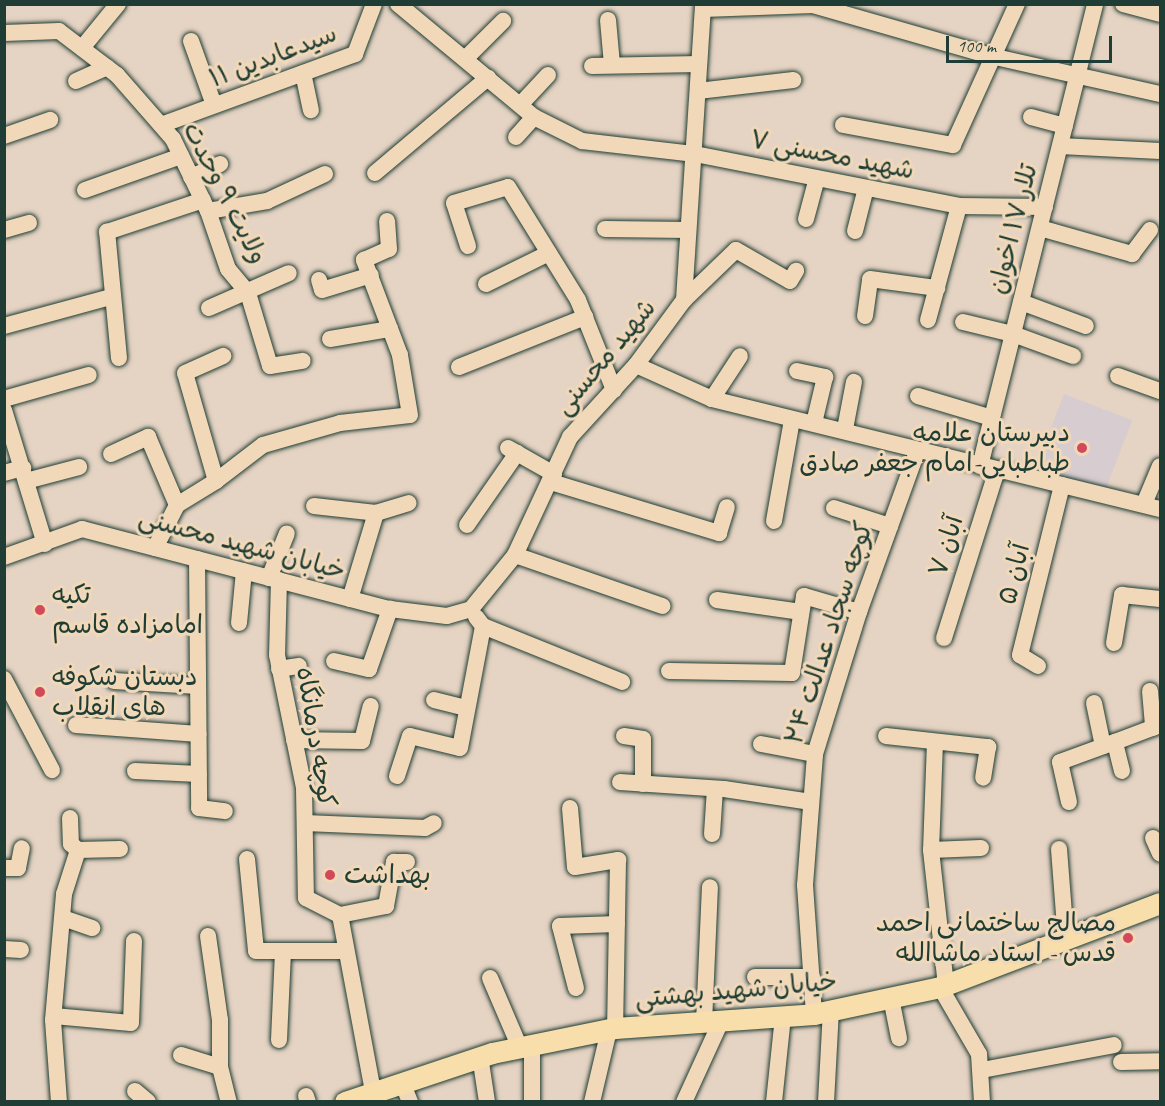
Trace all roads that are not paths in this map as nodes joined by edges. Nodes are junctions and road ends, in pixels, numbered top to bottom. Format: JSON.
{"nodes":[{"id":1,"x":118,"y":4,"type":"edge"},
{"id":2,"x":374,"y":4,"type":"edge"},
{"id":3,"x":398,"y":4,"type":"edge"},
{"id":4,"x":1017,"y":4,"type":"edge"},
{"id":5,"x":1095,"y":4,"type":"edge"},
{"id":6,"x":1123,"y":4,"type":"edge"},
{"id":7,"x":813,"y":5,"type":"edge"},
{"id":8,"x":703,"y":7,"type":"edge"},
{"id":9,"x":1161,"y":14,"type":"edge"},
{"id":10,"x":608,"y":20,"type":"dead end"},
{"id":11,"x":503,"y":21,"type":"dead end"},
{"id":12,"x":4,"y":33,"type":"edge"},
{"id":13,"x":191,"y":41,"type":"dead end"},
{"id":14,"x":82,"y":48,"type":"junction"},
{"id":15,"x":991,"y":56,"type":"junction"},
{"id":16,"x":465,"y":59,"type":"junction"},
{"id":17,"x":699,"y":64,"type":"junction"},
{"id":18,"x":592,"y":66,"type":"dead end"},
{"id":19,"x":612,"y":66,"type":"junction"},
{"id":20,"x":107,"y":67,"type":"junction"},
{"id":21,"x":303,"y":73,"type":"junction"},
{"id":22,"x":548,"y":75,"type":"dead end"},
{"id":23,"x":1077,"y":76,"type":"junction"},
{"id":24,"x":488,"y":78,"type":"junction"},
{"id":25,"x":793,"y":80,"type":"dead end"},
{"id":26,"x":75,"y":81,"type":"dead end"},
{"id":27,"x":698,"y":91,"type":"junction"},
{"id":28,"x":1161,"y":94,"type":"edge"},
{"id":29,"x":214,"y":105,"type":"junction"},
{"id":30,"x":520,"y":105,"type":"junction"},
{"id":31,"x":311,"y":110,"type":"dead end"},
{"id":32,"x":534,"y":117,"type":"junction"},
{"id":33,"x":1031,"y":117,"type":"dead end"},
{"id":34,"x":50,"y":120,"type":"dead end"},
{"id":35,"x":161,"y":125,"type":"junction"},
{"id":36,"x":843,"y":125,"type":"dead end"},
{"id":37,"x":1065,"y":126,"type":"junction"},
{"id":38,"x":4,"y":136,"type":"edge"},
{"id":39,"x":516,"y":137,"type":"dead end"},
{"id":40,"x":1060,"y":146,"type":"junction"},
{"id":41,"x":1161,"y":151,"type":"edge"},
{"id":42,"x":695,"y":153,"type":"junction"},
{"id":43,"x":182,"y":156,"type":"junction"},
{"id":44,"x":380,"y":163,"type":"dead end"},
{"id":45,"x":220,"y":164,"type":"dead end"},
{"id":46,"x":325,"y":174,"type":"dead end"},
{"id":47,"x":191,"y":177,"type":"junction"},
{"id":48,"x":817,"y":178,"type":"junction"},
{"id":49,"x":866,"y":188,"type":"junction"},
{"id":50,"x":86,"y":190,"type":"dead end"},
{"id":51,"x":205,"y":206,"type":"junction"},
{"id":52,"x":959,"y":206,"type":"junction"},
{"id":53,"x":1045,"y":207,"type":"junction"},
{"id":54,"x":806,"y":219,"type":"dead end"},
{"id":55,"x":387,"y":221,"type":"dead end"},
{"id":56,"x":29,"y":223,"type":"dead end"},
{"id":57,"x":1040,"y":228,"type":"junction"},
{"id":58,"x":605,"y":229,"type":"dead end"},
{"id":59,"x":4,"y":230,"type":"edge"},
{"id":60,"x":688,"y":230,"type":"junction"},
{"id":61,"x":1150,"y":230,"type":"dead end"},
{"id":62,"x":855,"y":231,"type":"dead end"},
{"id":63,"x":468,"y":246,"type":"dead end"},
{"id":64,"x":549,"y":253,"type":"junction"},
{"id":65,"x":367,"y":268,"type":"junction"},
{"id":66,"x":796,"y":271,"type":"dead end"},
{"id":67,"x":289,"y":273,"type":"dead end"},
{"id":68,"x":319,"y":279,"type":"dead end"},
{"id":69,"x":486,"y":284,"type":"dead end"},
{"id":70,"x":937,"y":288,"type":"junction"},
{"id":71,"x":248,"y":293,"type":"junction"},
{"id":72,"x":111,"y":297,"type":"junction"},
{"id":73,"x":684,"y":300,"type":"junction"},
{"id":74,"x":1021,"y":302,"type":"junction"},
{"id":75,"x":209,"y":308,"type":"dead end"},
{"id":76,"x":865,"y":316,"type":"dead end"},
{"id":77,"x":585,"y":317,"type":"junction"},
{"id":78,"x":928,"y":320,"type":"dead end"},
{"id":79,"x":963,"y":322,"type":"dead end"},
{"id":80,"x":4,"y":326,"type":"edge"},
{"id":81,"x":1086,"y":326,"type":"dead end"},
{"id":82,"x":390,"y":329,"type":"junction"},
{"id":83,"x":1013,"y":334,"type":"junction"},
{"id":84,"x":330,"y":339,"type":"dead end"},
{"id":85,"x":223,"y":356,"type":"dead end"},
{"id":86,"x":1073,"y":356,"type":"dead end"},
{"id":87,"x":740,"y":357,"type":"dead end"},
{"id":88,"x":119,"y":358,"type":"dead end"},
{"id":89,"x":303,"y":361,"type":"dead end"},
{"id":90,"x":636,"y":365,"type":"junction"},
{"id":91,"x":459,"y":367,"type":"dead end"},
{"id":92,"x":797,"y":371,"type":"dead end"},
{"id":93,"x":89,"y":375,"type":"dead end"},
{"id":94,"x":1118,"y":376,"type":"dead end"},
{"id":95,"x":854,"y":382,"type":"dead end"},
{"id":96,"x":614,"y":390,"type":"junction"},
{"id":97,"x":1161,"y":391,"type":"edge"},
{"id":98,"x":918,"y":396,"type":"dead end"},
{"id":99,"x":4,"y":399,"type":"edge"},
{"id":100,"x":712,"y":399,"type":"junction"},
{"id":101,"x":4,"y":410,"type":"edge"},
{"id":102,"x":992,"y":418,"type":"junction"},
{"id":103,"x":792,"y":420,"type":"junction"},
{"id":104,"x":814,"y":423,"type":"junction"},
{"id":105,"x":845,"y":429,"type":"junction"},
{"id":106,"x":917,"y":452,"type":"junction"},
{"id":107,"x":111,"y":454,"type":"dead end"},
{"id":108,"x":1161,"y":466,"type":"edge"},
{"id":109,"x":79,"y":467,"type":"dead end"},
{"id":110,"x":989,"y":468,"type":"junction"},
{"id":111,"x":4,"y":473,"type":"edge"},
{"id":112,"x":24,"y":475,"type":"junction"},
{"id":113,"x":553,"y":478,"type":"junction"},
{"id":114,"x":216,"y":481,"type":"junction"},
{"id":115,"x":1062,"y":485,"type":"junction"},
{"id":116,"x":408,"y":503,"type":"dead end"},
{"id":117,"x":177,"y":505,"type":"junction"},
{"id":118,"x":314,"y":506,"type":"dead end"},
{"id":119,"x":1153,"y":506,"type":"edge"},
{"id":120,"x":727,"y":507,"type":"dead end"},
{"id":121,"x":834,"y":508,"type":"dead end"},
{"id":122,"x":376,"y":513,"type":"junction"},
{"id":123,"x":774,"y":521,"type":"dead end"},
{"id":124,"x":467,"y":525,"type":"dead end"},
{"id":125,"x":890,"y":526,"type":"junction"},
{"id":126,"x":287,"y":533,"type":"dead end"},
{"id":127,"x":45,"y":544,"type":"junction"},
{"id":128,"x":155,"y":548,"type":"junction"},
{"id":129,"x":515,"y":555,"type":"junction"},
{"id":130,"x":4,"y":556,"type":"edge"},
{"id":131,"x":197,"y":559,"type":"junction"},
{"id":132,"x":244,"y":571,"type":"junction"},
{"id":133,"x":274,"y":579,"type":"junction"},
{"id":134,"x":350,"y":598,"type":"junction"},
{"id":135,"x":1161,"y":599,"type":"edge"},
{"id":136,"x":717,"y":600,"type":"dead end"},
{"id":137,"x":662,"y":606,"type":"dead end"},
{"id":138,"x":390,"y":609,"type":"junction"},
{"id":139,"x":471,"y":609,"type":"junction"},
{"id":140,"x":801,"y":612,"type":"junction"},
{"id":141,"x":859,"y":612,"type":"junction"},
{"id":142,"x":239,"y":623,"type":"dead end"},
{"id":143,"x":483,"y":626,"type":"junction"},
{"id":144,"x":944,"y":638,"type":"dead end"},
{"id":145,"x":1114,"y":643,"type":"dead end"},
{"id":146,"x":334,"y":661,"type":"dead end"},
{"id":147,"x":278,"y":662,"type":"junction"},
{"id":148,"x":298,"y":666,"type":"dead end"},
{"id":149,"x":1038,"y":666,"type":"dead end"},
{"id":150,"x":669,"y":671,"type":"dead end"},
{"id":151,"x":4,"y":679,"type":"edge"},
{"id":152,"x":114,"y":681,"type":"dead end"},
{"id":153,"x":622,"y":682,"type":"dead end"},
{"id":154,"x":198,"y":686,"type":"junction"},
{"id":155,"x":1150,"y":691,"type":"dead end"},
{"id":156,"x":434,"y":700,"type":"dead end"},
{"id":157,"x":1094,"y":703,"type":"dead end"},
{"id":158,"x":371,"y":706,"type":"dead end"},
{"id":159,"x":467,"y":708,"type":"junction"},
{"id":160,"x":76,"y":725,"type":"dead end"},
{"id":161,"x":1156,"y":727,"type":"edge"},
{"id":162,"x":199,"y":734,"type":"junction"},
{"id":163,"x":624,"y":736,"type":"dead end"},
{"id":164,"x":886,"y":736,"type":"dead end"},
{"id":165,"x":294,"y":740,"type":"junction"},
{"id":166,"x":935,"y":742,"type":"junction"},
{"id":167,"x":761,"y":744,"type":"dead end"},
{"id":168,"x":1109,"y":744,"type":"junction"},
{"id":169,"x":815,"y":754,"type":"junction"},
{"id":170,"x":52,"y":770,"type":"dead end"},
{"id":171,"x":135,"y":771,"type":"dead end"},
{"id":172,"x":1122,"y":771,"type":"dead end"},
{"id":173,"x":199,"y":774,"type":"junction"},
{"id":174,"x":397,"y":776,"type":"dead end"},
{"id":175,"x":983,"y":778,"type":"dead end"},
{"id":176,"x":620,"y":782,"type":"dead end"},
{"id":177,"x":643,"y":784,"type":"junction"},
{"id":178,"x":715,"y":789,"type":"junction"},
{"id":179,"x":811,"y":802,"type":"junction"},
{"id":180,"x":1069,"y":802,"type":"dead end"},
{"id":181,"x":570,"y":808,"type":"dead end"},
{"id":182,"x":225,"y":811,"type":"dead end"},
{"id":183,"x":70,"y":818,"type":"dead end"},
{"id":184,"x":305,"y":823,"type":"junction"},
{"id":185,"x":434,"y":823,"type":"dead end"},
{"id":186,"x":712,"y":834,"type":"dead end"},
{"id":187,"x":1153,"y":838,"type":"dead end"},
{"id":188,"x":22,"y":848,"type":"dead end"},
{"id":189,"x":981,"y":848,"type":"dead end"},
{"id":190,"x":120,"y":849,"type":"dead end"},
{"id":191,"x":1059,"y":849,"type":"dead end"},
{"id":192,"x":78,"y":850,"type":"junction"},
{"id":193,"x":931,"y":850,"type":"junction"},
{"id":194,"x":1161,"y":854,"type":"edge"},
{"id":195,"x":247,"y":859,"type":"dead end"},
{"id":196,"x":407,"y":862,"type":"dead end"},
{"id":197,"x":4,"y":868,"type":"edge"},
{"id":198,"x":710,"y":887,"type":"dead end"},
{"id":199,"x":1160,"y":907,"type":"edge"},
{"id":200,"x":340,"y":915,"type":"junction"},
{"id":201,"x":63,"y":918,"type":"junction"},
{"id":202,"x":617,"y":924,"type":"junction"},
{"id":203,"x":92,"y":928,"type":"dead end"},
{"id":204,"x":208,"y":936,"type":"dead end"},
{"id":205,"x":1066,"y":939,"type":"junction"},
{"id":206,"x":134,"y":941,"type":"dead end"},
{"id":207,"x":283,"y":951,"type":"junction"},
{"id":208,"x":344,"y":951,"type":"junction"},
{"id":209,"x":755,"y":977,"type":"dead end"},
{"id":210,"x":812,"y":977,"type":"junction"},
{"id":211,"x":490,"y":978,"type":"dead end"},
{"id":212,"x":943,"y":986,"type":"junction"},
{"id":213,"x":576,"y":988,"type":"dead end"},
{"id":214,"x":891,"y":998,"type":"junction"},
{"id":215,"x":823,"y":1012,"type":"junction"},
{"id":216,"x":54,"y":1016,"type":"junction"},
{"id":217,"x":783,"y":1016,"type":"junction"},
{"id":218,"x":712,"y":1022,"type":"junction"},
{"id":219,"x":612,"y":1029,"type":"junction"},
{"id":220,"x":899,"y":1038,"type":"dead end"},
{"id":221,"x":279,"y":1040,"type":"dead end"},
{"id":222,"x":1114,"y":1045,"type":"dead end"},
{"id":223,"x":526,"y":1047,"type":"junction"},
{"id":224,"x":181,"y":1054,"type":"dead end"},
{"id":225,"x":480,"y":1056,"type":"junction"},
{"id":226,"x":1161,"y":1061,"type":"edge"},
{"id":227,"x":1121,"y":1062,"type":"dead end"},
{"id":228,"x":220,"y":1067,"type":"junction"},
{"id":229,"x":982,"y":1070,"type":"junction"},
{"id":230,"x":402,"y":1082,"type":"junction"},
{"id":231,"x":373,"y":1091,"type":"junction"},
{"id":232,"x":59,"y":1101,"type":"edge"},
{"id":233,"x":229,"y":1101,"type":"edge"},
{"id":234,"x":345,"y":1101,"type":"edge"},
{"id":235,"x":410,"y":1101,"type":"edge"},
{"id":236,"x":487,"y":1101,"type":"edge"},
{"id":237,"x":532,"y":1101,"type":"edge"},
{"id":238,"x":592,"y":1101,"type":"edge"},
{"id":239,"x":684,"y":1101,"type":"edge"},
{"id":240,"x":774,"y":1101,"type":"edge"},
{"id":241,"x":826,"y":1101,"type":"edge"},
{"id":242,"x":982,"y":1101,"type":"edge"}],
"edges":[{"from":1,"to":14,"type":"street"},
{"from":2,"to":21,"type":"street","name":"سیدعابدین ۱۱"},
{"from":3,"to":16,"type":"street","name":"شهید محسنی ۷"},
{"from":4,"to":15,"type":"street"},
{"from":5,"to":23,"type":"street","name":"تلار ۱۷ اخوان"},
{"from":6,"to":9,"type":"street"},
{"from":7,"to":8,"type":"street"},
{"from":7,"to":15,"type":"street"},
{"from":8,"to":17,"type":"street","name":"شهید محسنی"},
{"from":10,"to":19,"type":"street"},
{"from":11,"to":16,"type":"street"},
{"from":12,"to":14,"type":"street","name":"ولایت ۹ وحدت"},
{"from":13,"to":29,"type":"street"},
{"from":14,"to":20,"type":"street","name":"ولایت ۹ وحدت"},
{"from":15,"to":23,"type":"street"},
{"from":15,"to":36,"type":"street"},
{"from":16,"to":24,"type":"street","name":"شهید محسنی ۷"},
{"from":17,"to":19,"type":"street"},
{"from":17,"to":27,"type":"street","name":"شهید محسنی"},
{"from":18,"to":19,"type":"street"},
{"from":20,"to":26,"type":"street"},
{"from":20,"to":35,"type":"street","name":"ولایت ۹ وحدت"},
{"from":21,"to":29,"type":"street","name":"سیدعابدین ۱۱"},
{"from":21,"to":31,"type":"street"},
{"from":22,"to":30,"type":"street"},
{"from":23,"to":28,"type":"street"},
{"from":23,"to":37,"type":"street","name":"تلار ۱۷ اخوان"},
{"from":24,"to":30,"type":"street","name":"شهید محسنی ۷"},
{"from":24,"to":44,"type":"street"},
{"from":25,"to":27,"type":"street"},
{"from":27,"to":42,"type":"street","name":"شهید محسنی"},
{"from":29,"to":35,"type":"street","name":"سیدعابدین ۱۱"},
{"from":30,"to":32,"type":"street","name":"شهید محسنی ۷"},
{"from":32,"to":39,"type":"street"},
{"from":32,"to":42,"type":"street","name":"شهید محسنی ۷"},
{"from":33,"to":37,"type":"street"},
{"from":34,"to":38,"type":"street"},
{"from":35,"to":43,"type":"street","name":"ولایت ۹ وحدت"},
{"from":37,"to":40,"type":"street","name":"تلار ۱۷ اخوان"},
{"from":40,"to":41,"type":"street"},
{"from":40,"to":53,"type":"street","name":"تلار ۱۷ اخوان"},
{"from":42,"to":48,"type":"street","name":"شهید محسنی ۷"},
{"from":42,"to":60,"type":"street","name":"شهید محسنی"},
{"from":43,"to":47,"type":"street","name":"ولایت ۹ وحدت"},
{"from":43,"to":50,"type":"street"},
{"from":45,"to":47,"type":"street"},
{"from":46,"to":51,"type":"street"},
{"from":47,"to":51,"type":"street","name":"ولایت ۹ وحدت"},
{"from":48,"to":49,"type":"street","name":"شهید محسنی ۷"},
{"from":48,"to":54,"type":"street"},
{"from":49,"to":52,"type":"street","name":"شهید محسنی ۷"},
{"from":49,"to":62,"type":"street"},
{"from":51,"to":71,"type":"street","name":"ولایت ۹ وحدت"},
{"from":51,"to":72,"type":"street"},
{"from":52,"to":53,"type":"street","name":"شهید محسنی ۷"},
{"from":52,"to":70,"type":"street"},
{"from":53,"to":57,"type":"street","name":"تلار ۱۷ اخوان"},
{"from":55,"to":65,"type":"street"},
{"from":56,"to":59,"type":"street"},
{"from":57,"to":61,"type":"street"},
{"from":57,"to":74,"type":"street","name":"تلار ۱۷ اخوان"},
{"from":58,"to":60,"type":"street"},
{"from":60,"to":73,"type":"street","name":"شهید محسنی"},
{"from":63,"to":64,"type":"street"},
{"from":64,"to":69,"type":"street"},
{"from":64,"to":77,"type":"street"},
{"from":65,"to":68,"type":"street"},
{"from":65,"to":82,"type":"street"},
{"from":66,"to":73,"type":"street"},
{"from":67,"to":71,"type":"street"},
{"from":70,"to":76,"type":"street"},
{"from":70,"to":78,"type":"street"},
{"from":71,"to":75,"type":"street"},
{"from":71,"to":89,"type":"street","name":"ولایت ۹ وحدت"},
{"from":72,"to":80,"type":"street"},
{"from":72,"to":88,"type":"street"},
{"from":73,"to":90,"type":"street","name":"شهید محسنی"},
{"from":74,"to":81,"type":"street"},
{"from":74,"to":83,"type":"street","name":"تلار ۱۷ اخوان"},
{"from":77,"to":91,"type":"street"},
{"from":77,"to":96,"type":"street"},
{"from":79,"to":83,"type":"street"},
{"from":82,"to":84,"type":"street"},
{"from":82,"to":114,"type":"street"},
{"from":83,"to":86,"type":"street"},
{"from":83,"to":102,"type":"street","name":"تلار ۱۷ اخوان"},
{"from":85,"to":114,"type":"street"},
{"from":87,"to":100,"type":"street"},
{"from":90,"to":96,"type":"street","name":"شهید محسنی"},
{"from":90,"to":100,"type":"street"},
{"from":92,"to":104,"type":"street"},
{"from":93,"to":99,"type":"street"},
{"from":94,"to":97,"type":"street"},
{"from":95,"to":105,"type":"street"},
{"from":96,"to":113,"type":"street","name":"شهید محسنی"},
{"from":98,"to":102,"type":"street"},
{"from":100,"to":103,"type":"street"},
{"from":101,"to":112,"type":"street"},
{"from":102,"to":110,"type":"street","name":"تلار ۱۷ اخوان"},
{"from":103,"to":104,"type":"street"},
{"from":103,"to":123,"type":"street"},
{"from":104,"to":105,"type":"street"},
{"from":105,"to":106,"type":"street"},
{"from":106,"to":110,"type":"street"},
{"from":106,"to":125,"type":"street","name":"کوچه سجاد عدالت ۲۴"},
{"from":107,"to":117,"type":"street"},
{"from":108,"to":119,"type":"street"},
{"from":109,"to":112,"type":"street"},
{"from":110,"to":115,"type":"street"},
{"from":110,"to":144,"type":"street","name":"آبان ۷"},
{"from":111,"to":112,"type":"street"},
{"from":112,"to":127,"type":"street"},
{"from":113,"to":120,"type":"street"},
{"from":113,"to":124,"type":"street"},
{"from":113,"to":129,"type":"street","name":"شهید محسنی"},
{"from":114,"to":117,"type":"street"},
{"from":115,"to":119,"type":"street"},
{"from":115,"to":149,"type":"street","name":"آبان ۵"},
{"from":116,"to":122,"type":"street"},
{"from":117,"to":128,"type":"street"},
{"from":118,"to":122,"type":"street"},
{"from":121,"to":125,"type":"street"},
{"from":122,"to":134,"type":"street"},
{"from":125,"to":141,"type":"street","name":"کوچه سجاد عدالت ۲۴"},
{"from":126,"to":133,"type":"street"},
{"from":127,"to":128,"type":"street","name":"خیابان شهید محسنی"},
{"from":127,"to":130,"type":"street","name":"خیابان شهید محسنی"},
{"from":128,"to":131,"type":"street","name":"خیابان شهید محسنی"},
{"from":129,"to":137,"type":"street"},
{"from":129,"to":139,"type":"street","name":"شهید محسنی"},
{"from":131,"to":132,"type":"street","name":"خیابان شهید محسنی"},
{"from":131,"to":154,"type":"street"},
{"from":132,"to":133,"type":"street","name":"خیابان شهید محسنی"},
{"from":132,"to":142,"type":"street"},
{"from":133,"to":134,"type":"street","name":"خیابان شهید محسنی"},
{"from":133,"to":147,"type":"street","name":"کوچه درمانگاه"},
{"from":134,"to":138,"type":"street","name":"خیابان شهید محسنی"},
{"from":135,"to":145,"type":"street"},
{"from":136,"to":140,"type":"street"},
{"from":138,"to":139,"type":"street","name":"خیابان شهید محسنی"},
{"from":138,"to":146,"type":"street"},
{"from":139,"to":143,"type":"street"},
{"from":140,"to":141,"type":"street"},
{"from":140,"to":150,"type":"street"},
{"from":141,"to":169,"type":"street","name":"کوچه سجاد عدالت ۲۴"},
{"from":143,"to":153,"type":"street"},
{"from":143,"to":159,"type":"street"},
{"from":147,"to":148,"type":"street"},
{"from":147,"to":165,"type":"street","name":"کوچه درمانگاه"},
{"from":151,"to":170,"type":"street"},
{"from":152,"to":154,"type":"street"},
{"from":154,"to":162,"type":"street"},
{"from":155,"to":161,"type":"street"},
{"from":156,"to":159,"type":"street"},
{"from":157,"to":168,"type":"street"},
{"from":158,"to":165,"type":"street"},
{"from":159,"to":174,"type":"street"},
{"from":160,"to":162,"type":"street"},
{"from":161,"to":168,"type":"street"},
{"from":162,"to":173,"type":"street"},
{"from":163,"to":177,"type":"street"},
{"from":164,"to":166,"type":"street"},
{"from":165,"to":184,"type":"street","name":"کوچه درمانگاه"},
{"from":166,"to":175,"type":"street"},
{"from":166,"to":193,"type":"street"},
{"from":167,"to":169,"type":"street"},
{"from":168,"to":172,"type":"street"},
{"from":168,"to":180,"type":"street"},
{"from":169,"to":179,"type":"street","name":"کوچه سجاد عدالت ۲۴"},
{"from":171,"to":173,"type":"street"},
{"from":173,"to":182,"type":"street"},
{"from":176,"to":177,"type":"street"},
{"from":177,"to":178,"type":"street"},
{"from":178,"to":179,"type":"street"},
{"from":178,"to":186,"type":"street"},
{"from":179,"to":210,"type":"street","name":"کوچه سجاد عدالت ۲۴"},
{"from":181,"to":202,"type":"street"},
{"from":183,"to":192,"type":"street"},
{"from":184,"to":185,"type":"street"},
{"from":184,"to":200,"type":"street","name":"کوچه درمانگاه"},
{"from":187,"to":194,"type":"street"},
{"from":188,"to":197,"type":"street"},
{"from":189,"to":193,"type":"street"},
{"from":190,"to":192,"type":"street"},
{"from":191,"to":205,"type":"street"},
{"from":192,"to":201,"type":"street"},
{"from":193,"to":212,"type":"street"},
{"from":195,"to":207,"type":"street"},
{"from":196,"to":200,"type":"street"},
{"from":198,"to":218,"type":"street"},
{"from":199,"to":205,"type":"main road","name":"خیابان شهید بهشتی"},
{"from":200,"to":208,"type":"street"},
{"from":201,"to":203,"type":"street"},
{"from":201,"to":216,"type":"street"},
{"from":202,"to":213,"type":"street"},
{"from":202,"to":219,"type":"street"},
{"from":204,"to":228,"type":"street"},
{"from":205,"to":212,"type":"main road","name":"خیابان شهید بهشتی"},
{"from":206,"to":216,"type":"street"},
{"from":207,"to":208,"type":"street"},
{"from":207,"to":221,"type":"street"},
{"from":208,"to":231,"type":"street"},
{"from":209,"to":210,"type":"street"},
{"from":210,"to":215,"type":"street","name":"کوچه سجاد عدالت ۲۴"},
{"from":211,"to":223,"type":"street"},
{"from":212,"to":214,"type":"main road","name":"خیابان شهید بهشتی"},
{"from":212,"to":229,"type":"street"},
{"from":214,"to":215,"type":"main road","name":"خیابان شهید بهشتی"},
{"from":214,"to":220,"type":"street"},
{"from":215,"to":217,"type":"main road","name":"خیابان شهید بهشتی"},
{"from":215,"to":241,"type":"street","name":"کوچه سجاد عدالت ۲۴"},
{"from":216,"to":232,"type":"street"},
{"from":217,"to":218,"type":"main road","name":"خیابان شهید بهشتی"},
{"from":217,"to":240,"type":"street"},
{"from":218,"to":219,"type":"main road","name":"خیابان شهید بهشتی"},
{"from":218,"to":239,"type":"street"},
{"from":219,"to":223,"type":"main road","name":"خیابان شهید بهشتی"},
{"from":219,"to":238,"type":"street"},
{"from":222,"to":229,"type":"street"},
{"from":223,"to":225,"type":"main road","name":"خیابان شهید بهشتی"},
{"from":223,"to":237,"type":"street"},
{"from":224,"to":228,"type":"street"},
{"from":225,"to":230,"type":"main road","name":"خیابان شهید بهشتی"},
{"from":225,"to":236,"type":"street"},
{"from":226,"to":227,"type":"street"},
{"from":228,"to":233,"type":"street"},
{"from":229,"to":242,"type":"street"},
{"from":230,"to":231,"type":"main road","name":"خیابان شهید بهشتی"},
{"from":230,"to":235,"type":"street"},
{"from":231,"to":234,"type":"main road","name":"خیابان شهید بهشتی"}]}
